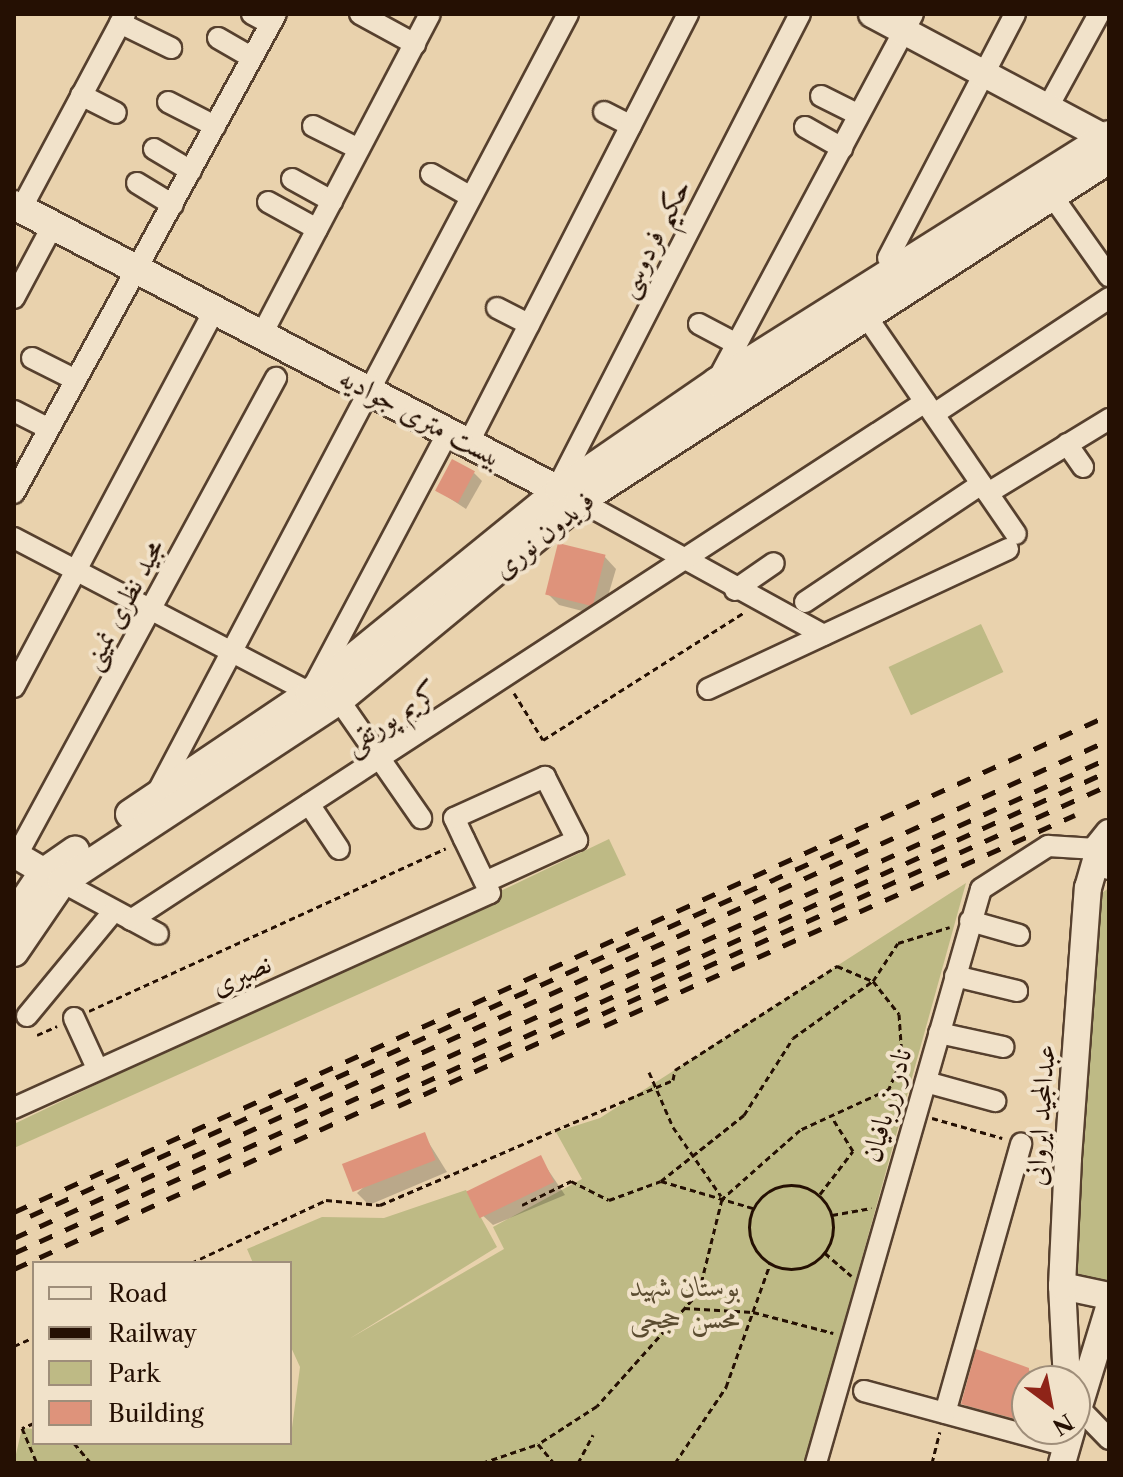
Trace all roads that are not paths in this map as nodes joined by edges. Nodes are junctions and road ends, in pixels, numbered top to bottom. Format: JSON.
{"nodes":[{"id":1,"x":252,"y":14,"type":"edge"},
{"id":2,"x":360,"y":14,"type":"edge"},
{"id":3,"x":430,"y":14,"type":"edge"},
{"id":4,"x":568,"y":14,"type":"edge"},
{"id":5,"x":688,"y":14,"type":"edge"},
{"id":6,"x":800,"y":14,"type":"edge"},
{"id":7,"x":872,"y":14,"type":"edge"},
{"id":8,"x":1015,"y":14,"type":"edge"},
{"id":9,"x":1099,"y":14,"type":"edge"},
{"id":10,"x":123,"y":18,"type":"edge"},
{"id":11,"x":273,"y":19,"type":"edge"},
{"id":12,"x":908,"y":22,"type":"edge"},
{"id":13,"x":218,"y":38,"type":"dead end"},
{"id":14,"x":415,"y":44,"type":"junction"},
{"id":15,"x":171,"y":48,"type":"dead end"},
{"id":16,"x":252,"y":58,"type":"junction"},
{"id":17,"x":984,"y":73,"type":"junction"},
{"id":18,"x":81,"y":95,"type":"junction"},
{"id":19,"x":821,"y":96,"type":"dead end"},
{"id":20,"x":168,"y":102,"type":"dead end"},
{"id":21,"x":1048,"y":107,"type":"junction"},
{"id":22,"x":604,"y":112,"type":"dead end"},
{"id":23,"x":116,"y":113,"type":"dead end"},
{"id":24,"x":859,"y":115,"type":"junction"},
{"id":25,"x":215,"y":126,"type":"junction"},
{"id":26,"x":313,"y":126,"type":"dead end"},
{"id":27,"x":631,"y":126,"type":"junction"},
{"id":28,"x":805,"y":127,"type":"dead end"},
{"id":29,"x":1108,"y":143,"type":"edge"},
{"id":30,"x":842,"y":148,"type":"junction"},
{"id":31,"x":154,"y":149,"type":"dead end"},
{"id":32,"x":359,"y":149,"type":"junction"},
{"id":33,"x":191,"y":171,"type":"junction"},
{"id":34,"x":431,"y":174,"type":"dead end"},
{"id":35,"x":292,"y":179,"type":"dead end"},
{"id":36,"x":137,"y":183,"type":"dead end"},
{"id":37,"x":1046,"y":188,"type":"junction"},
{"id":38,"x":471,"y":197,"type":"junction"},
{"id":39,"x":332,"y":201,"type":"junction"},
{"id":40,"x":268,"y":202,"type":"dead end"},
{"id":41,"x":173,"y":205,"type":"junction"},
{"id":42,"x":18,"y":207,"type":"edge"},
{"id":43,"x":53,"y":225,"type":"junction"},
{"id":44,"x":317,"y":229,"type":"junction"},
{"id":45,"x":888,"y":258,"type":"dead end"},
{"id":46,"x":137,"y":271,"type":"junction"},
{"id":47,"x":1109,"y":276,"type":"edge"},
{"id":48,"x":14,"y":298,"type":"edge"},
{"id":49,"x":1109,"y":298,"type":"edge"},
{"id":50,"x":858,"y":304,"type":"junction"},
{"id":51,"x":497,"y":308,"type":"dead end"},
{"id":52,"x":215,"y":309,"type":"junction"},
{"id":53,"x":529,"y":324,"type":"junction"},
{"id":54,"x":699,"y":324,"type":"dead end"},
{"id":55,"x":262,"y":334,"type":"junction"},
{"id":56,"x":737,"y":344,"type":"junction"},
{"id":57,"x":32,"y":358,"type":"dead end"},
{"id":58,"x":276,"y":378,"type":"dead end"},
{"id":59,"x":76,"y":380,"type":"junction"},
{"id":60,"x":717,"y":382,"type":"junction"},
{"id":61,"x":368,"y":390,"type":"junction"},
{"id":62,"x":929,"y":408,"type":"junction"},
{"id":63,"x":14,"y":411,"type":"edge"},
{"id":64,"x":1109,"y":419,"type":"edge"},
{"id":65,"x":49,"y":429,"type":"junction"},
{"id":66,"x":459,"y":437,"type":"junction"},
{"id":67,"x":1067,"y":444,"type":"junction"},
{"id":68,"x":1083,"y":467,"type":"dead end"},
{"id":69,"x":984,"y":488,"type":"junction"},
{"id":70,"x":14,"y":493,"type":"edge"},
{"id":71,"x":566,"y":493,"type":"junction"},
{"id":72,"x":14,"y":538,"type":"edge"},
{"id":73,"x":680,"y":562,"type":"junction"},
{"id":74,"x":774,"y":563,"type":"dead end"},
{"id":75,"x":76,"y":570,"type":"junction"},
{"id":76,"x":735,"y":590,"type":"junction"},
{"id":77,"x":805,"y":602,"type":"dead end"},
{"id":78,"x":153,"y":607,"type":"junction"},
{"id":79,"x":824,"y":635,"type":"junction"},
{"id":80,"x":228,"y":650,"type":"junction"},
{"id":81,"x":14,"y":687,"type":"edge"},
{"id":82,"x":708,"y":689,"type":"dead end"},
{"id":83,"x":310,"y":693,"type":"junction"},
{"id":84,"x":339,"y":700,"type":"junction"},
{"id":85,"x":379,"y":758,"type":"junction"},
{"id":86,"x":154,"y":798,"type":"junction"},
{"id":87,"x":309,"y":804,"type":"junction"},
{"id":88,"x":421,"y":818,"type":"dead end"},
{"id":89,"x":1101,"y":845,"type":"edge"},
{"id":90,"x":339,"y":849,"type":"dead end"},
{"id":91,"x":16,"y":855,"type":"edge"},
{"id":92,"x":52,"y":878,"type":"junction"},
{"id":93,"x":488,"y":887,"type":"junction"},
{"id":94,"x":123,"y":915,"type":"junction"},
{"id":95,"x":14,"y":916,"type":"edge"},
{"id":96,"x":970,"y":921,"type":"junction"},
{"id":97,"x":158,"y":934,"type":"dead end"},
{"id":98,"x":1019,"y":935,"type":"dead end"},
{"id":99,"x":14,"y":952,"type":"edge"},
{"id":100,"x":955,"y":976,"type":"junction"},
{"id":101,"x":1017,"y":991,"type":"dead end"},
{"id":102,"x":27,"y":1016,"type":"dead end"},
{"id":103,"x":74,"y":1018,"type":"road end"},
{"id":104,"x":939,"y":1033,"type":"junction"},
{"id":105,"x":1004,"y":1047,"type":"dead end"},
{"id":106,"x":97,"y":1068,"type":"junction"},
{"id":107,"x":926,"y":1082,"type":"junction"},
{"id":108,"x":995,"y":1101,"type":"dead end"},
{"id":109,"x":14,"y":1108,"type":"edge"},
{"id":110,"x":1021,"y":1144,"type":"road end"},
{"id":111,"x":1062,"y":1286,"type":"junction"},
{"id":112,"x":1109,"y":1296,"type":"edge"},
{"id":113,"x":1109,"y":1308,"type":"edge"},
{"id":114,"x":1066,"y":1365,"type":"edge"},
{"id":115,"x":1091,"y":1367,"type":"edge"},
{"id":116,"x":864,"y":1391,"type":"dead end"},
{"id":117,"x":945,"y":1413,"type":"junction"},
{"id":118,"x":1011,"y":1423,"type":"edge"},
{"id":119,"x":816,"y":1463,"type":"edge"}],
"edges":[{"from":1,"to":11,"type":"street"},
{"from":2,"to":14,"type":"street"},
{"from":3,"to":14,"type":"street"},
{"from":4,"to":38,"type":"street"},
{"from":5,"to":27,"type":"street"},
{"from":6,"to":71,"type":"street","name":"حکیم فردوسی"},
{"from":7,"to":12,"type":"street"},
{"from":8,"to":17,"type":"street"},
{"from":9,"to":21,"type":"street"},
{"from":10,"to":15,"type":"street"},
{"from":10,"to":18,"type":"street"},
{"from":11,"to":16,"type":"street"},
{"from":12,"to":17,"type":"street"},
{"from":12,"to":24,"type":"street"},
{"from":13,"to":16,"type":"street"},
{"from":14,"to":32,"type":"street"},
{"from":16,"to":25,"type":"street"},
{"from":17,"to":21,"type":"street"},
{"from":17,"to":45,"type":"street"},
{"from":18,"to":23,"type":"street"},
{"from":18,"to":42,"type":"street"},
{"from":19,"to":24,"type":"street"},
{"from":20,"to":25,"type":"street"},
{"from":21,"to":29,"type":"street"},
{"from":22,"to":27,"type":"street"},
{"from":24,"to":30,"type":"street"},
{"from":25,"to":33,"type":"street"},
{"from":26,"to":32,"type":"street"},
{"from":27,"to":53,"type":"street"},
{"from":28,"to":30,"type":"street"},
{"from":29,"to":37,"type":"main road","name":"فریدون نوری"},
{"from":30,"to":56,"type":"street"},
{"from":31,"to":33,"type":"street"},
{"from":32,"to":39,"type":"street"},
{"from":33,"to":41,"type":"street"},
{"from":34,"to":38,"type":"street"},
{"from":35,"to":39,"type":"street"},
{"from":36,"to":41,"type":"street"},
{"from":37,"to":47,"type":"street"},
{"from":37,"to":50,"type":"main road","name":"فریدون نوری"},
{"from":38,"to":61,"type":"street"},
{"from":39,"to":44,"type":"street"},
{"from":40,"to":44,"type":"street"},
{"from":41,"to":46,"type":"street"},
{"from":42,"to":43,"type":"main road","name":"بیست متری جوادیه"},
{"from":43,"to":46,"type":"main road","name":"بیست متری جوادیه"},
{"from":43,"to":48,"type":"street"},
{"from":44,"to":55,"type":"street"},
{"from":46,"to":52,"type":"main road","name":"بیست متری جوادیه"},
{"from":46,"to":59,"type":"street"},
{"from":49,"to":62,"type":"street","name":"کریم پورتقی"},
{"from":50,"to":60,"type":"main road","name":"فریدون نوری"},
{"from":50,"to":62,"type":"street"},
{"from":50,"to":71,"type":"main road","name":"فریدون نوری"},
{"from":51,"to":53,"type":"street"},
{"from":52,"to":55,"type":"main road","name":"بیست متری جوادیه"},
{"from":52,"to":75,"type":"street"},
{"from":53,"to":66,"type":"street"},
{"from":54,"to":56,"type":"street"},
{"from":55,"to":61,"type":"main road","name":"بیست متری جوادیه"},
{"from":56,"to":60,"type":"street"},
{"from":57,"to":59,"type":"street"},
{"from":58,"to":78,"type":"street","name":"مجید نظری نمینی"},
{"from":59,"to":65,"type":"street"},
{"from":60,"to":71,"type":"main road","name":"فریدون نوری"},
{"from":61,"to":66,"type":"main road","name":"بیست متری جوادیه"},
{"from":61,"to":80,"type":"street"},
{"from":62,"to":69,"type":"street"},
{"from":62,"to":73,"type":"street","name":"کریم پورتقی"},
{"from":63,"to":65,"type":"street"},
{"from":64,"to":67,"type":"street"},
{"from":65,"to":70,"type":"street"},
{"from":66,"to":71,"type":"main road","name":"بیست متری جوادیه"},
{"from":66,"to":83,"type":"street"},
{"from":67,"to":68,"type":"street"},
{"from":67,"to":69,"type":"street"},
{"from":69,"to":77,"type":"street"},
{"from":69,"to":79,"type":"street"},
{"from":71,"to":73,"type":"street","name":"بیست متری جوادیه"},
{"from":71,"to":83,"type":"main road","name":"فریدون نوری"},
{"from":71,"to":84,"type":"main road","name":"فریدون نوری"},
{"from":72,"to":75,"type":"street"},
{"from":73,"to":76,"type":"street","name":"بیست متری جوادیه"},
{"from":73,"to":85,"type":"street","name":"کریم پورتقی"},
{"from":74,"to":76,"type":"street"},
{"from":75,"to":78,"type":"street"},
{"from":75,"to":81,"type":"street"},
{"from":76,"to":79,"type":"street","name":"بیست متری جوادیه"},
{"from":78,"to":80,"type":"street"},
{"from":78,"to":91,"type":"street","name":"مجید نظری نمینی"},
{"from":79,"to":82,"type":"street"},
{"from":80,"to":83,"type":"street"},
{"from":80,"to":86,"type":"street"},
{"from":83,"to":86,"type":"main road","name":"فریدون نوری"},
{"from":84,"to":85,"type":"street"},
{"from":84,"to":92,"type":"main road","name":"فریدون نوری"},
{"from":85,"to":87,"type":"street","name":"کریم پورتقی"},
{"from":85,"to":88,"type":"street"},
{"from":86,"to":92,"type":"main road","name":"فریدون نوری"},
{"from":87,"to":90,"type":"street"},
{"from":87,"to":94,"type":"street","name":"کریم پورتقی"},
{"from":89,"to":96,"type":"street","name":"نادر زربافیان"},
{"from":89,"to":111,"type":"street","name":"عبدالمجید ایروانی"},
{"from":91,"to":92,"type":"street"},
{"from":92,"to":94,"type":"street"},
{"from":92,"to":95,"type":"main road","name":"فریدون نوری"},
{"from":92,"to":99,"type":"main road","name":"فریدون نوری"},
{"from":93,"to":93,"type":"street","name":"نصیری"},
{"from":93,"to":106,"type":"street","name":"نصیری"},
{"from":94,"to":97,"type":"street"},
{"from":94,"to":102,"type":"street","name":"کریم پورتقی"},
{"from":96,"to":98,"type":"street"},
{"from":96,"to":100,"type":"street","name":"نادر زربافیان"},
{"from":100,"to":101,"type":"street"},
{"from":100,"to":104,"type":"street","name":"نادر زربافیان"},
{"from":103,"to":106,"type":"street"},
{"from":104,"to":105,"type":"street"},
{"from":104,"to":107,"type":"street","name":"نادر زربافیان"},
{"from":106,"to":109,"type":"street","name":"نصیری"},
{"from":107,"to":108,"type":"street"},
{"from":107,"to":119,"type":"street","name":"نادر زربافیان"},
{"from":110,"to":117,"type":"street"},
{"from":111,"to":112,"type":"street"},
{"from":111,"to":114,"type":"street","name":"عبدالمجید ایروانی"},
{"from":113,"to":115,"type":"street"},
{"from":116,"to":117,"type":"street"},
{"from":117,"to":118,"type":"street"}]}
